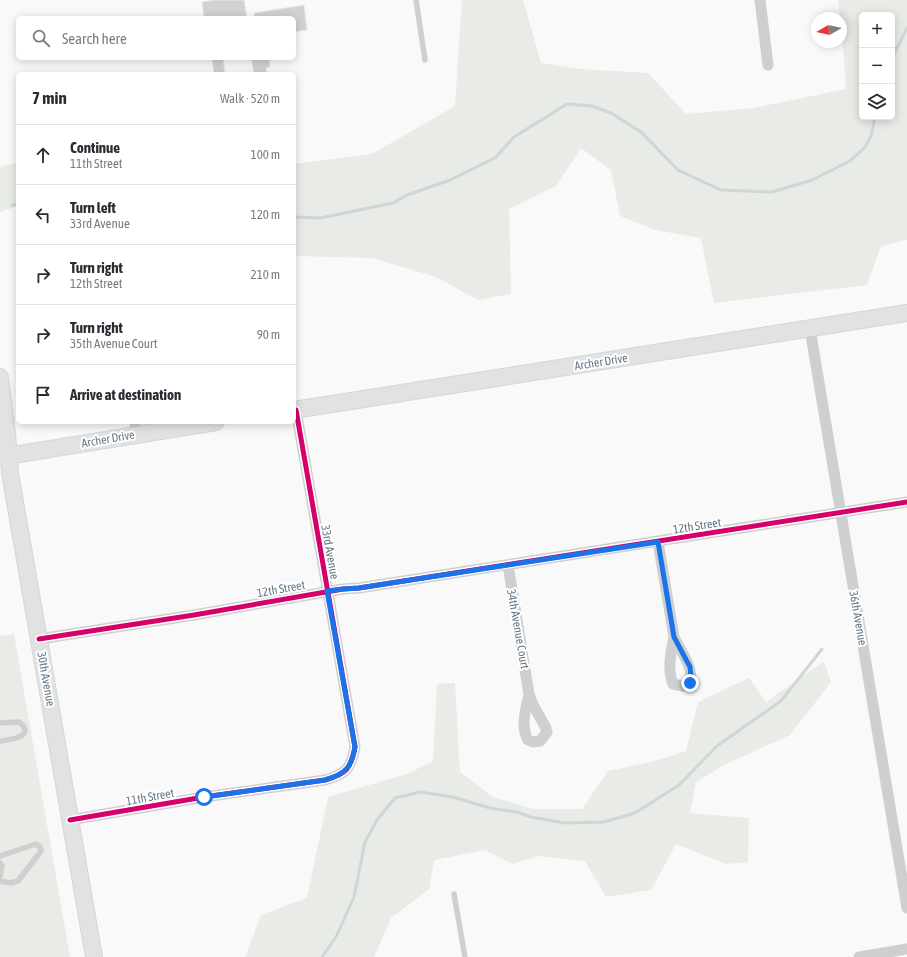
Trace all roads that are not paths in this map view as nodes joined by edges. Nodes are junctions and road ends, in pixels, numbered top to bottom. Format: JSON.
{"nodes":[{"id":1,"x":416,"y":0,"type":"edge"},
{"id":2,"x":760,"y":0,"type":"edge"},
{"id":3,"x":425,"y":60,"type":"dead end"},
{"id":4,"x":768,"y":65,"type":"dead end"},
{"id":5,"x":907,"y":313,"type":"edge"},
{"id":6,"x":810,"y":329,"type":"junction"},
{"id":7,"x":0,"y":377,"type":"edge"},
{"id":8,"x":296,"y":410,"type":"edge"},
{"id":9,"x":296,"y":416,"type":"edge"},
{"id":10,"x":189,"y":424,"type":"edge"},
{"id":11,"x":136,"y":428,"type":"edge"},
{"id":12,"x":4,"y":456,"type":"edge"},
{"id":13,"x":907,"y":502,"type":"edge"},
{"id":14,"x":841,"y":513,"type":"junction"},
{"id":15,"x":658,"y":542,"type":"junction"},
{"id":16,"x":508,"y":565,"type":"junction"},
{"id":17,"x":327,"y":591,"type":"junction"},
{"id":18,"x":674,"y":637,"type":"dead end"},
{"id":19,"x":39,"y":639,"type":"junction"},
{"id":20,"x":529,"y":694,"type":"dead end"},
{"id":21,"x":0,"y":723,"type":"edge"},
{"id":22,"x":0,"y":741,"type":"edge"},
{"id":23,"x":348,"y":768,"type":"joint"},
{"id":24,"x":70,"y":820,"type":"junction"},
{"id":25,"x":0,"y":856,"type":"edge"},
{"id":26,"x":0,"y":863,"type":"edge"},
{"id":27,"x":0,"y":876,"type":"edge"},
{"id":28,"x":0,"y":882,"type":"edge"},
{"id":29,"x":454,"y":894,"type":"dead end"},
{"id":30,"x":907,"y":908,"type":"edge"},
{"id":31,"x":907,"y":949,"type":"edge"},
{"id":32,"x":94,"y":957,"type":"edge"},
{"id":33,"x":464,"y":957,"type":"edge"},
{"id":34,"x":859,"y":957,"type":"edge"}],
"edges":[{"from":1,"to":3,"type":"lane"},
{"from":2,"to":4,"type":"street"},
{"from":5,"to":6,"type":"street","name":"Archer Drive"},
{"from":6,"to":8,"type":"street","name":"Archer Drive"},
{"from":6,"to":14,"type":"street","name":"36th Avenue"},
{"from":7,"to":12,"type":"street","name":"30th Avenue"},
{"from":9,"to":17,"type":"street","name":"33rd Avenue"},
{"from":10,"to":11,"type":"street","name":"Archer Drive"},
{"from":11,"to":12,"type":"street","name":"Archer Drive"},
{"from":12,"to":19,"type":"street","name":"30th Avenue"},
{"from":13,"to":14,"type":"street","name":"12th Street"},
{"from":14,"to":15,"type":"street","name":"12th Street"},
{"from":14,"to":30,"type":"street","name":"36th Avenue"},
{"from":15,"to":16,"type":"street","name":"12th Street"},
{"from":15,"to":18,"type":"street"},
{"from":16,"to":17,"type":"street","name":"12th Street"},
{"from":16,"to":20,"type":"street","name":"34th Avenue Court"},
{"from":17,"to":19,"type":"street","name":"12th Street"},
{"from":17,"to":23,"type":"street","name":"33rd Avenue"},
{"from":19,"to":24,"type":"street","name":"30th Avenue"},
{"from":21,"to":22,"type":"lane"},
{"from":23,"to":24,"type":"street","name":"11th Street"},
{"from":24,"to":32,"type":"street","name":"30th Avenue"},
{"from":25,"to":28,"type":"lane"},
{"from":26,"to":27,"type":"lane"},
{"from":29,"to":33,"type":"lane"},
{"from":31,"to":34,"type":"street"}]}
